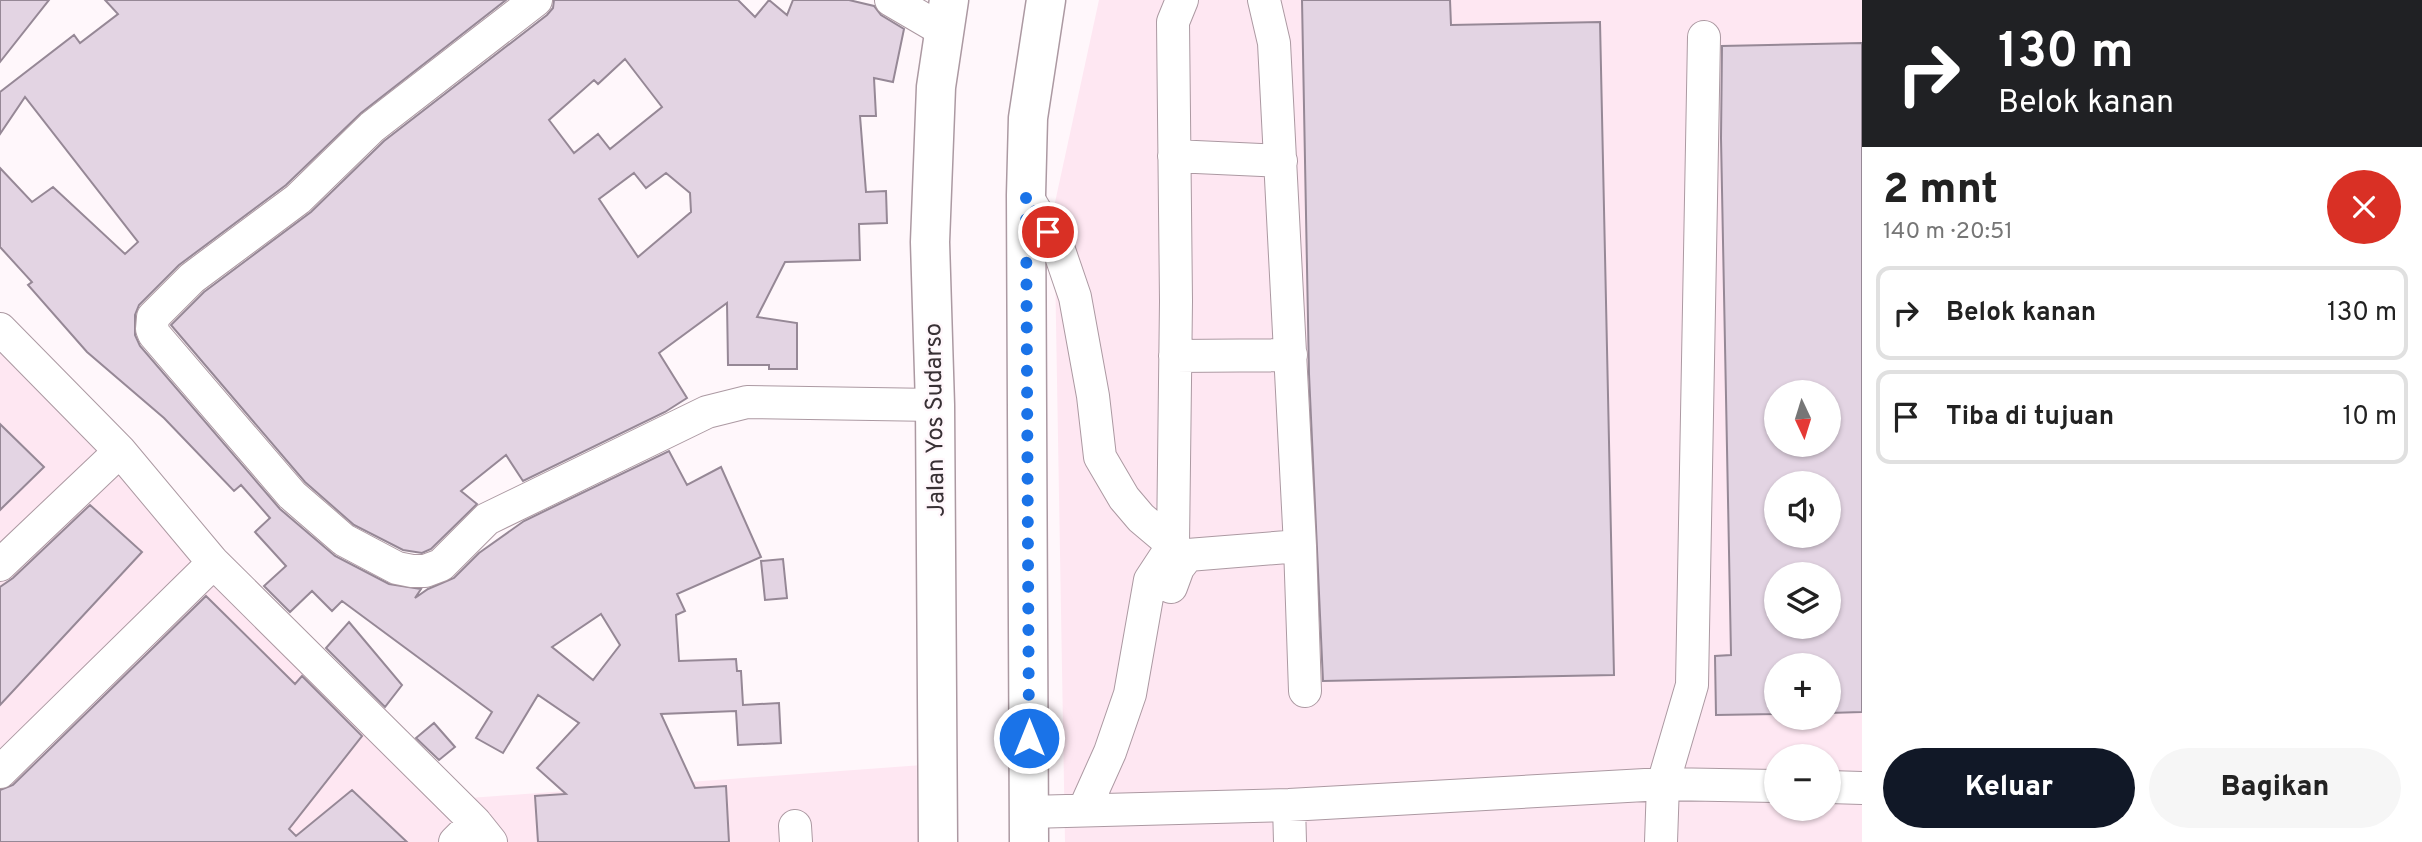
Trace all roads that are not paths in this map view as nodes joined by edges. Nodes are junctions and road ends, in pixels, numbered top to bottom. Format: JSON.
{"nodes":[{"id":1,"x":536,"y":0,"type":"edge"},
{"id":2,"x":891,"y":0,"type":"edge"},
{"id":3,"x":1046,"y":0,"type":"edge"},
{"id":4,"x":1182,"y":0,"type":"edge"},
{"id":5,"x":1264,"y":0,"type":"edge"},
{"id":6,"x":946,"y":16,"type":"edge"},
{"id":7,"x":1704,"y":37,"type":"dead end"},
{"id":8,"x":1174,"y":156,"type":"junction"},
{"id":9,"x":1281,"y":161,"type":"junction"},
{"id":10,"x":1026,"y":195,"type":"junction"},
{"id":11,"x":0,"y":329,"type":"edge"},
{"id":12,"x":1291,"y":355,"type":"junction"},
{"id":13,"x":1175,"y":356,"type":"junction"},
{"id":14,"x":935,"y":405,"type":"junction"},
{"id":15,"x":120,"y":451,"type":"junction"},
{"id":16,"x":1173,"y":545,"type":"junction"},
{"id":17,"x":1300,"y":546,"type":"junction"},
{"id":18,"x":212,"y":561,"type":"junction"},
{"id":19,"x":0,"y":565,"type":"edge"},
{"id":20,"x":1305,"y":691,"type":"dead end"},
{"id":21,"x":0,"y":772,"type":"edge"},
{"id":22,"x":1663,"y":783,"type":"junction"},
{"id":23,"x":1764,"y":786,"type":"edge"},
{"id":24,"x":1841,"y":787,"type":"edge"},
{"id":25,"x":1862,"y":788,"type":"edge"},
{"id":26,"x":1289,"y":805,"type":"junction"},
{"id":27,"x":1096,"y":810,"type":"junction"},
{"id":28,"x":1029,"y":827,"type":"edge"},
{"id":29,"x":474,"y":835,"type":"edge"},
{"id":30,"x":938,"y":842,"type":"edge"},
{"id":31,"x":1290,"y":842,"type":"edge"},
{"id":32,"x":1661,"y":842,"type":"edge"}],
"edges":[{"from":1,"to":14,"type":"street"},
{"from":2,"to":6,"type":"street"},
{"from":3,"to":10,"type":"main road"},
{"from":4,"to":8,"type":"street"},
{"from":5,"to":9,"type":"street"},
{"from":6,"to":14,"type":"main road","name":"Jalan Yos Sudarso"},
{"from":7,"to":22,"type":"street"},
{"from":8,"to":9,"type":"street"},
{"from":8,"to":13,"type":"street"},
{"from":9,"to":12,"type":"street"},
{"from":10,"to":16,"type":"street"},
{"from":10,"to":28,"type":"main road"},
{"from":11,"to":15,"type":"street"},
{"from":12,"to":13,"type":"street"},
{"from":12,"to":17,"type":"street"},
{"from":13,"to":16,"type":"street"},
{"from":14,"to":30,"type":"main road","name":"Jalan Yos Sudarso"},
{"from":15,"to":18,"type":"street"},
{"from":15,"to":19,"type":"street"},
{"from":16,"to":27,"type":"street"},
{"from":17,"to":20,"type":"street"},
{"from":17,"to":27,"type":"street"},
{"from":18,"to":21,"type":"street"},
{"from":18,"to":29,"type":"street"},
{"from":22,"to":23,"type":"street"},
{"from":22,"to":26,"type":"street"},
{"from":22,"to":32,"type":"street"},
{"from":24,"to":25,"type":"street"},
{"from":26,"to":27,"type":"street"},
{"from":26,"to":31,"type":"street"},
{"from":27,"to":28,"type":"street"}]}
